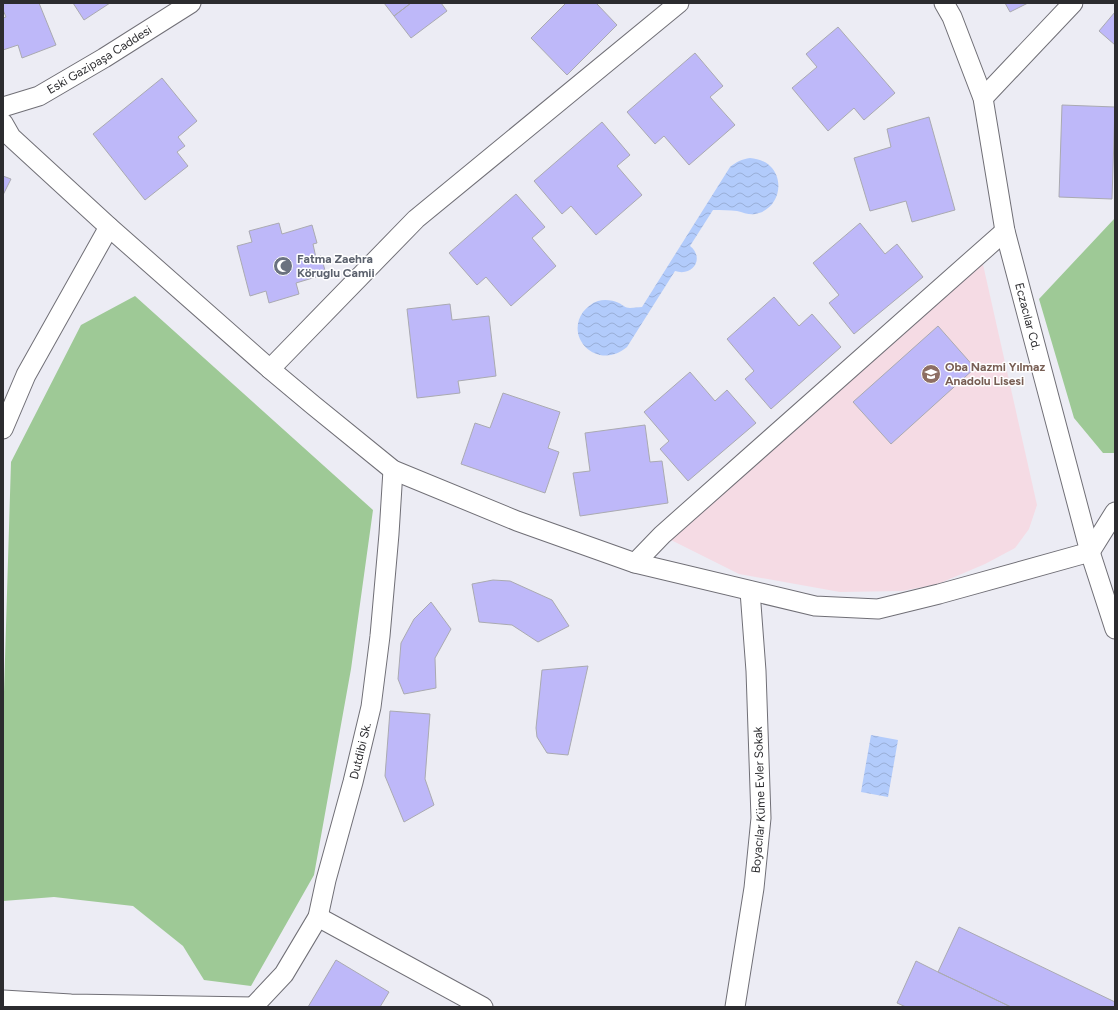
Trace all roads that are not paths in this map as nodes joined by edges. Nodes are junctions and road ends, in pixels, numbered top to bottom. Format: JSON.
{"nodes":[{"id":1,"x":191,"y":3,"type":"edge"},
{"id":2,"x":679,"y":3,"type":"edge"},
{"id":3,"x":944,"y":3,"type":"edge"},
{"id":4,"x":1073,"y":3,"type":"edge"},
{"id":5,"x":983,"y":98,"type":"junction"},
{"id":6,"x":3,"y":107,"type":"edge"},
{"id":7,"x":3,"y":123,"type":"edge"},
{"id":8,"x":109,"y":227,"type":"junction"},
{"id":9,"x":1005,"y":231,"type":"junction"},
{"id":10,"x":270,"y":369,"type":"junction"},
{"id":11,"x":3,"y":429,"type":"edge"},
{"id":12,"x":394,"y":470,"type":"junction"},
{"id":13,"x":1115,"y":512,"type":"edge"},
{"id":14,"x":1090,"y":552,"type":"junction"},
{"id":15,"x":635,"y":563,"type":"junction"},
{"id":16,"x":750,"y":591,"type":"junction"},
{"id":17,"x":1115,"y":630,"type":"edge"},
{"id":18,"x":318,"y":917,"type":"junction"},
{"id":19,"x":3,"y":1000,"type":"edge"},
{"id":20,"x":253,"y":1007,"type":"edge"},
{"id":21,"x":483,"y":1007,"type":"edge"},
{"id":22,"x":735,"y":1007,"type":"edge"}],
"edges":[{"from":1,"to":6,"type":"street","name":"Eski Gazipaşa Caddesi"},
{"from":2,"to":10,"type":"street"},
{"from":3,"to":5,"type":"street","name":"Eczacılar Cd."},
{"from":4,"to":5,"type":"street"},
{"from":5,"to":9,"type":"street","name":"Eczacılar Cd."},
{"from":7,"to":8,"type":"street"},
{"from":8,"to":10,"type":"street"},
{"from":8,"to":11,"type":"street"},
{"from":9,"to":14,"type":"street","name":"Eczacılar Cd."},
{"from":9,"to":15,"type":"street"},
{"from":10,"to":12,"type":"street"},
{"from":12,"to":15,"type":"street"},
{"from":12,"to":18,"type":"street","name":"Dutdibi Sk."},
{"from":13,"to":14,"type":"street"},
{"from":14,"to":16,"type":"street"},
{"from":14,"to":17,"type":"street","name":"Eczacılar Cd."},
{"from":15,"to":16,"type":"street"},
{"from":16,"to":22,"type":"street","name":"Boyacılar Küme Evler Sokak"},
{"from":18,"to":20,"type":"street","name":"Dutdibi Sk."},
{"from":18,"to":21,"type":"street"},
{"from":19,"to":20,"type":"street"}]}
